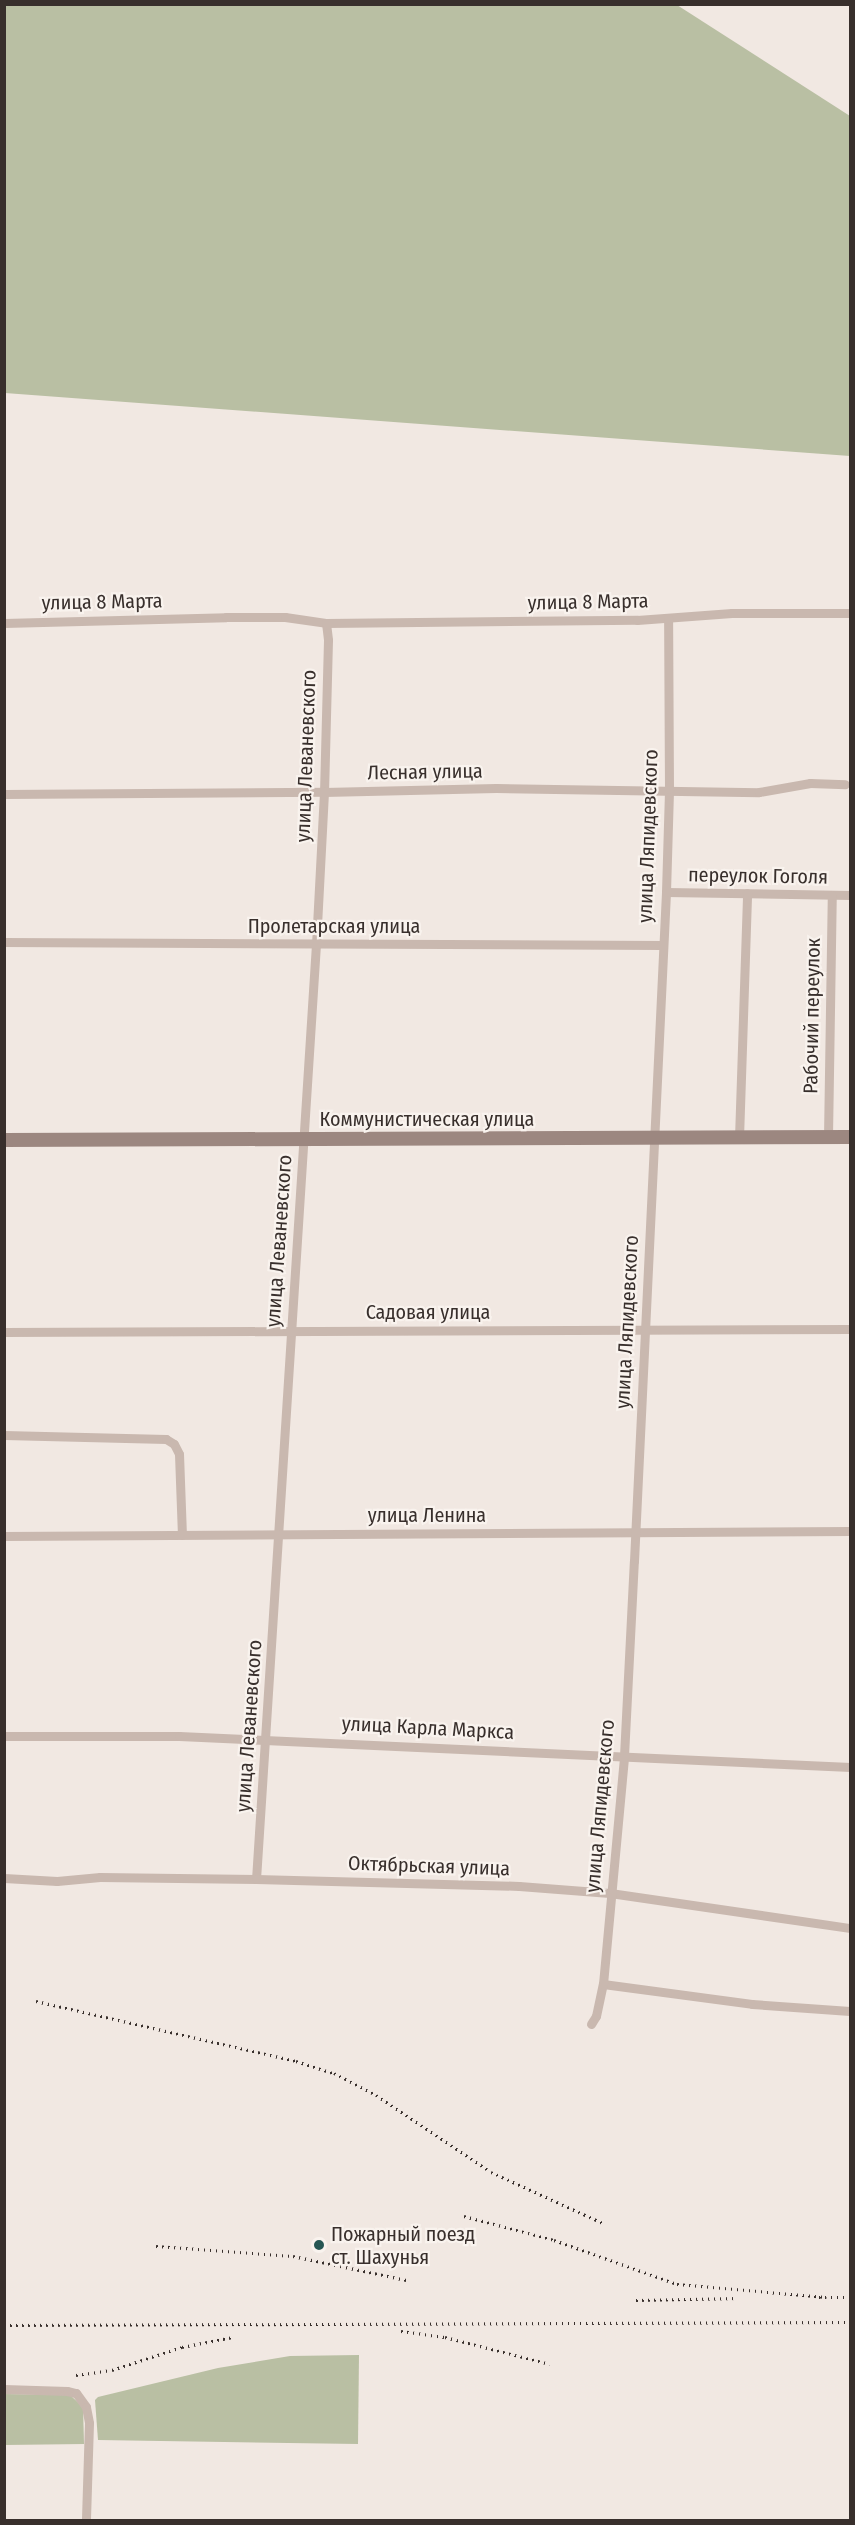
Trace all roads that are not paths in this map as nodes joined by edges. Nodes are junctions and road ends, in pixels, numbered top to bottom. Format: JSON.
{"nodes":[{"id":1,"x":850,"y":613,"type":"edge"},
{"id":2,"x":668,"y":618,"type":"junction"},
{"id":3,"x":4,"y":623,"type":"edge"},
{"id":4,"x":326,"y":623,"type":"junction"},
{"id":5,"x":844,"y":784,"type":"dead end"},
{"id":6,"x":669,"y":789,"type":"junction"},
{"id":7,"x":324,"y":792,"type":"junction"},
{"id":8,"x":4,"y":794,"type":"edge"},
{"id":9,"x":666,"y":892,"type":"junction"},
{"id":10,"x":747,"y":893,"type":"junction"},
{"id":11,"x":832,"y":895,"type":"junction"},
{"id":12,"x":850,"y":895,"type":"edge"},
{"id":13,"x":4,"y":942,"type":"edge"},
{"id":14,"x":316,"y":944,"type":"junction"},
{"id":15,"x":663,"y":945,"type":"junction"},
{"id":16,"x":828,"y":1137,"type":"junction"},
{"id":17,"x":850,"y":1137,"type":"edge"},
{"id":18,"x":654,"y":1138,"type":"junction"},
{"id":19,"x":739,"y":1138,"type":"junction"},
{"id":20,"x":4,"y":1140,"type":"edge"},
{"id":21,"x":303,"y":1140,"type":"junction"},
{"id":22,"x":291,"y":1329,"type":"junction"},
{"id":23,"x":850,"y":1329,"type":"edge"},
{"id":24,"x":644,"y":1331,"type":"junction"},
{"id":25,"x":4,"y":1332,"type":"edge"},
{"id":26,"x":4,"y":1435,"type":"edge"},
{"id":27,"x":850,"y":1531,"type":"edge"},
{"id":28,"x":635,"y":1532,"type":"junction"},
{"id":29,"x":279,"y":1534,"type":"junction"},
{"id":30,"x":182,"y":1535,"type":"junction"},
{"id":31,"x":4,"y":1536,"type":"edge"},
{"id":32,"x":4,"y":1736,"type":"edge"},
{"id":33,"x":267,"y":1740,"type":"junction"},
{"id":34,"x":624,"y":1756,"type":"junction"},
{"id":35,"x":850,"y":1767,"type":"edge"},
{"id":36,"x":4,"y":1878,"type":"edge"},
{"id":37,"x":256,"y":1879,"type":"junction"},
{"id":38,"x":610,"y":1893,"type":"junction"},
{"id":39,"x":850,"y":1928,"type":"edge"},
{"id":40,"x":603,"y":1984,"type":"junction"},
{"id":41,"x":850,"y":2011,"type":"edge"},
{"id":42,"x":591,"y":2024,"type":"dead end"},
{"id":43,"x":4,"y":2389,"type":"edge"},
{"id":44,"x":87,"y":2520,"type":"edge"}],
"edges":[{"from":1,"to":2,"type":"street","name":"улица 8 Марта"},
{"from":2,"to":4,"type":"street","name":"улица 8 Марта"},
{"from":2,"to":6,"type":"street","name":"улица Ляпидевского"},
{"from":3,"to":4,"type":"street","name":"улица 8 Марта"},
{"from":4,"to":7,"type":"street","name":"улица Леваневского"},
{"from":5,"to":6,"type":"street","name":"Лесная улица"},
{"from":6,"to":7,"type":"street","name":"Лесная улица"},
{"from":6,"to":9,"type":"street","name":"улица Ляпидевского"},
{"from":7,"to":8,"type":"street","name":"Лесная улица"},
{"from":7,"to":14,"type":"street","name":"улица Леваневского"},
{"from":9,"to":10,"type":"street","name":"переулок Гоголя"},
{"from":9,"to":15,"type":"street","name":"улица Ляпидевского"},
{"from":10,"to":11,"type":"street","name":"переулок Гоголя"},
{"from":10,"to":19,"type":"street"},
{"from":11,"to":12,"type":"street","name":"переулок Гоголя"},
{"from":11,"to":16,"type":"street","name":"Рабочий переулок"},
{"from":13,"to":14,"type":"street","name":"Пролетарская улица"},
{"from":14,"to":15,"type":"street","name":"Пролетарская улица"},
{"from":14,"to":21,"type":"street","name":"улица Леваневского"},
{"from":15,"to":18,"type":"street","name":"улица Ляпидевского"},
{"from":16,"to":17,"type":"street","name":"Коммунистическая улица"},
{"from":16,"to":19,"type":"street","name":"Коммунистическая улица"},
{"from":18,"to":19,"type":"street","name":"Коммунистическая улица"},
{"from":18,"to":21,"type":"street","name":"Коммунистическая улица"},
{"from":18,"to":24,"type":"street","name":"улица Ляпидевского"},
{"from":20,"to":21,"type":"street","name":"Коммунистическая улица"},
{"from":21,"to":22,"type":"street","name":"улица Леваневского"},
{"from":22,"to":24,"type":"street","name":"Садовая улица"},
{"from":22,"to":25,"type":"street","name":"Садовая улица"},
{"from":22,"to":29,"type":"street","name":"улица Леваневского"},
{"from":23,"to":24,"type":"street","name":"Садовая улица"},
{"from":24,"to":28,"type":"street","name":"улица Ляпидевского"},
{"from":26,"to":30,"type":"street"},
{"from":27,"to":28,"type":"street","name":"улица Ленина"},
{"from":28,"to":29,"type":"street","name":"улица Ленина"},
{"from":28,"to":34,"type":"street","name":"улица Ляпидевского"},
{"from":29,"to":30,"type":"street","name":"улица Ленина"},
{"from":29,"to":33,"type":"street","name":"улица Леваневского"},
{"from":30,"to":31,"type":"street","name":"улица Ленина"},
{"from":32,"to":33,"type":"street","name":"улица Карла Маркса"},
{"from":33,"to":34,"type":"street","name":"улица Карла Маркса"},
{"from":33,"to":37,"type":"street","name":"улица Леваневского"},
{"from":34,"to":35,"type":"street","name":"улица Карла Маркса"},
{"from":34,"to":38,"type":"street","name":"улица Ляпидевского"},
{"from":36,"to":37,"type":"street","name":"Октябрьская улица"},
{"from":37,"to":38,"type":"street","name":"Октябрьская улица"},
{"from":38,"to":39,"type":"street","name":"Октябрьская улица"},
{"from":38,"to":40,"type":"street","name":"улица Ляпидевского"},
{"from":40,"to":41,"type":"street"},
{"from":40,"to":42,"type":"street","name":"улица Ляпидевского"},
{"from":43,"to":44,"type":"street"}]}
